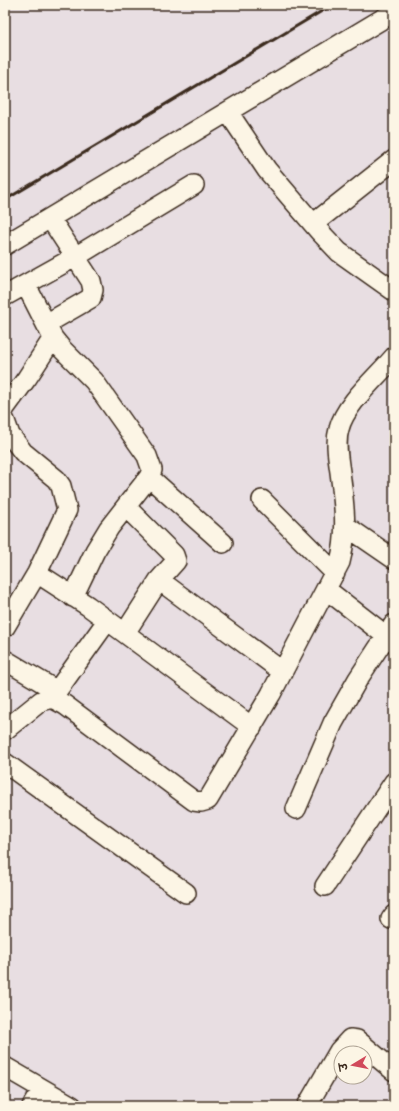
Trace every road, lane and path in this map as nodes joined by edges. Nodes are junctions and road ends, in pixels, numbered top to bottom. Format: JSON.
{"nodes":[{"id":1,"x":394,"y":12,"type":"edge"},
{"id":2,"x":228,"y":112,"type":"junction"},
{"id":3,"x":394,"y":160,"type":"edge"},
{"id":4,"x":194,"y":185,"type":"dead end"},
{"id":5,"x":50,"y":218,"type":"junction"},
{"id":6,"x":313,"y":224,"type":"junction"},
{"id":7,"x":5,"y":245,"type":"edge"},
{"id":8,"x":75,"y":257,"type":"junction"},
{"id":9,"x":26,"y":285,"type":"junction"},
{"id":10,"x":394,"y":291,"type":"edge"},
{"id":11,"x":5,"y":296,"type":"edge"},
{"id":12,"x":49,"y":331,"type":"junction"},
{"id":13,"x":394,"y":357,"type":"edge"},
{"id":14,"x":5,"y":408,"type":"edge"},
{"id":15,"x":5,"y":421,"type":"edge"},
{"id":16,"x":149,"y":477,"type":"junction"},
{"id":17,"x":262,"y":500,"type":"dead end"},
{"id":18,"x":126,"y":507,"type":"junction"},
{"id":19,"x":346,"y":526,"type":"junction"},
{"id":20,"x":223,"y":543,"type":"dead end"},
{"id":21,"x":394,"y":560,"type":"edge"},
{"id":22,"x":37,"y":573,"type":"junction"},
{"id":23,"x":335,"y":573,"type":"junction"},
{"id":24,"x":160,"y":580,"type":"junction"},
{"id":25,"x":327,"y":590,"type":"junction"},
{"id":26,"x":73,"y":597,"type":"junction"},
{"id":27,"x":107,"y":621,"type":"junction"},
{"id":28,"x":5,"y":627,"type":"edge"},
{"id":29,"x":125,"y":633,"type":"junction"},
{"id":30,"x":391,"y":634,"type":"edge"},
{"id":31,"x":5,"y":660,"type":"edge"},
{"id":32,"x":283,"y":672,"type":"junction"},
{"id":33,"x":54,"y":694,"type":"junction"},
{"id":34,"x":252,"y":727,"type":"junction"},
{"id":35,"x":5,"y":730,"type":"edge"},
{"id":36,"x":5,"y":763,"type":"edge"},
{"id":37,"x":394,"y":782,"type":"edge"},
{"id":38,"x":389,"y":802,"type":"edge"},
{"id":39,"x":296,"y":809,"type":"dead end"},
{"id":40,"x":325,"y":886,"type":"dead end"},
{"id":41,"x":186,"y":893,"type":"dead end"},
{"id":42,"x":5,"y":1067,"type":"edge"},
{"id":43,"x":394,"y":1071,"type":"edge"},
{"id":44,"x":42,"y":1089,"type":"junction"},
{"id":45,"x":32,"y":1106,"type":"edge"},
{"id":46,"x":72,"y":1106,"type":"edge"},
{"id":47,"x":307,"y":1106,"type":"edge"}],
"edges":[{"from":1,"to":2,"type":"street"},
{"from":2,"to":5,"type":"street"},
{"from":2,"to":6,"type":"street"},
{"from":3,"to":6,"type":"street"},
{"from":4,"to":8,"type":"street"},
{"from":5,"to":7,"type":"street"},
{"from":5,"to":8,"type":"street"},
{"from":6,"to":10,"type":"street"},
{"from":8,"to":9,"type":"street"},
{"from":8,"to":12,"type":"street"},
{"from":9,"to":11,"type":"street"},
{"from":9,"to":12,"type":"street"},
{"from":12,"to":14,"type":"street"},
{"from":12,"to":16,"type":"street"},
{"from":13,"to":19,"type":"street"},
{"from":15,"to":22,"type":"street"},
{"from":16,"to":18,"type":"street"},
{"from":16,"to":20,"type":"street"},
{"from":17,"to":23,"type":"street"},
{"from":18,"to":24,"type":"street"},
{"from":18,"to":26,"type":"street"},
{"from":19,"to":21,"type":"street"},
{"from":19,"to":23,"type":"street"},
{"from":22,"to":26,"type":"street"},
{"from":22,"to":28,"type":"street"},
{"from":23,"to":25,"type":"street"},
{"from":24,"to":29,"type":"street"},
{"from":24,"to":32,"type":"street"},
{"from":25,"to":30,"type":"street"},
{"from":25,"to":32,"type":"street"},
{"from":26,"to":27,"type":"street"},
{"from":27,"to":29,"type":"street"},
{"from":27,"to":33,"type":"street"},
{"from":29,"to":34,"type":"street"},
{"from":30,"to":39,"type":"street"},
{"from":31,"to":33,"type":"street"},
{"from":32,"to":34,"type":"street"},
{"from":33,"to":34,"type":"street"},
{"from":33,"to":35,"type":"street"},
{"from":36,"to":41,"type":"street"},
{"from":37,"to":38,"type":"street"},
{"from":38,"to":40,"type":"street"},
{"from":42,"to":44,"type":"street"},
{"from":43,"to":47,"type":"street"},
{"from":44,"to":45,"type":"street"},
{"from":44,"to":46,"type":"street"}]}
